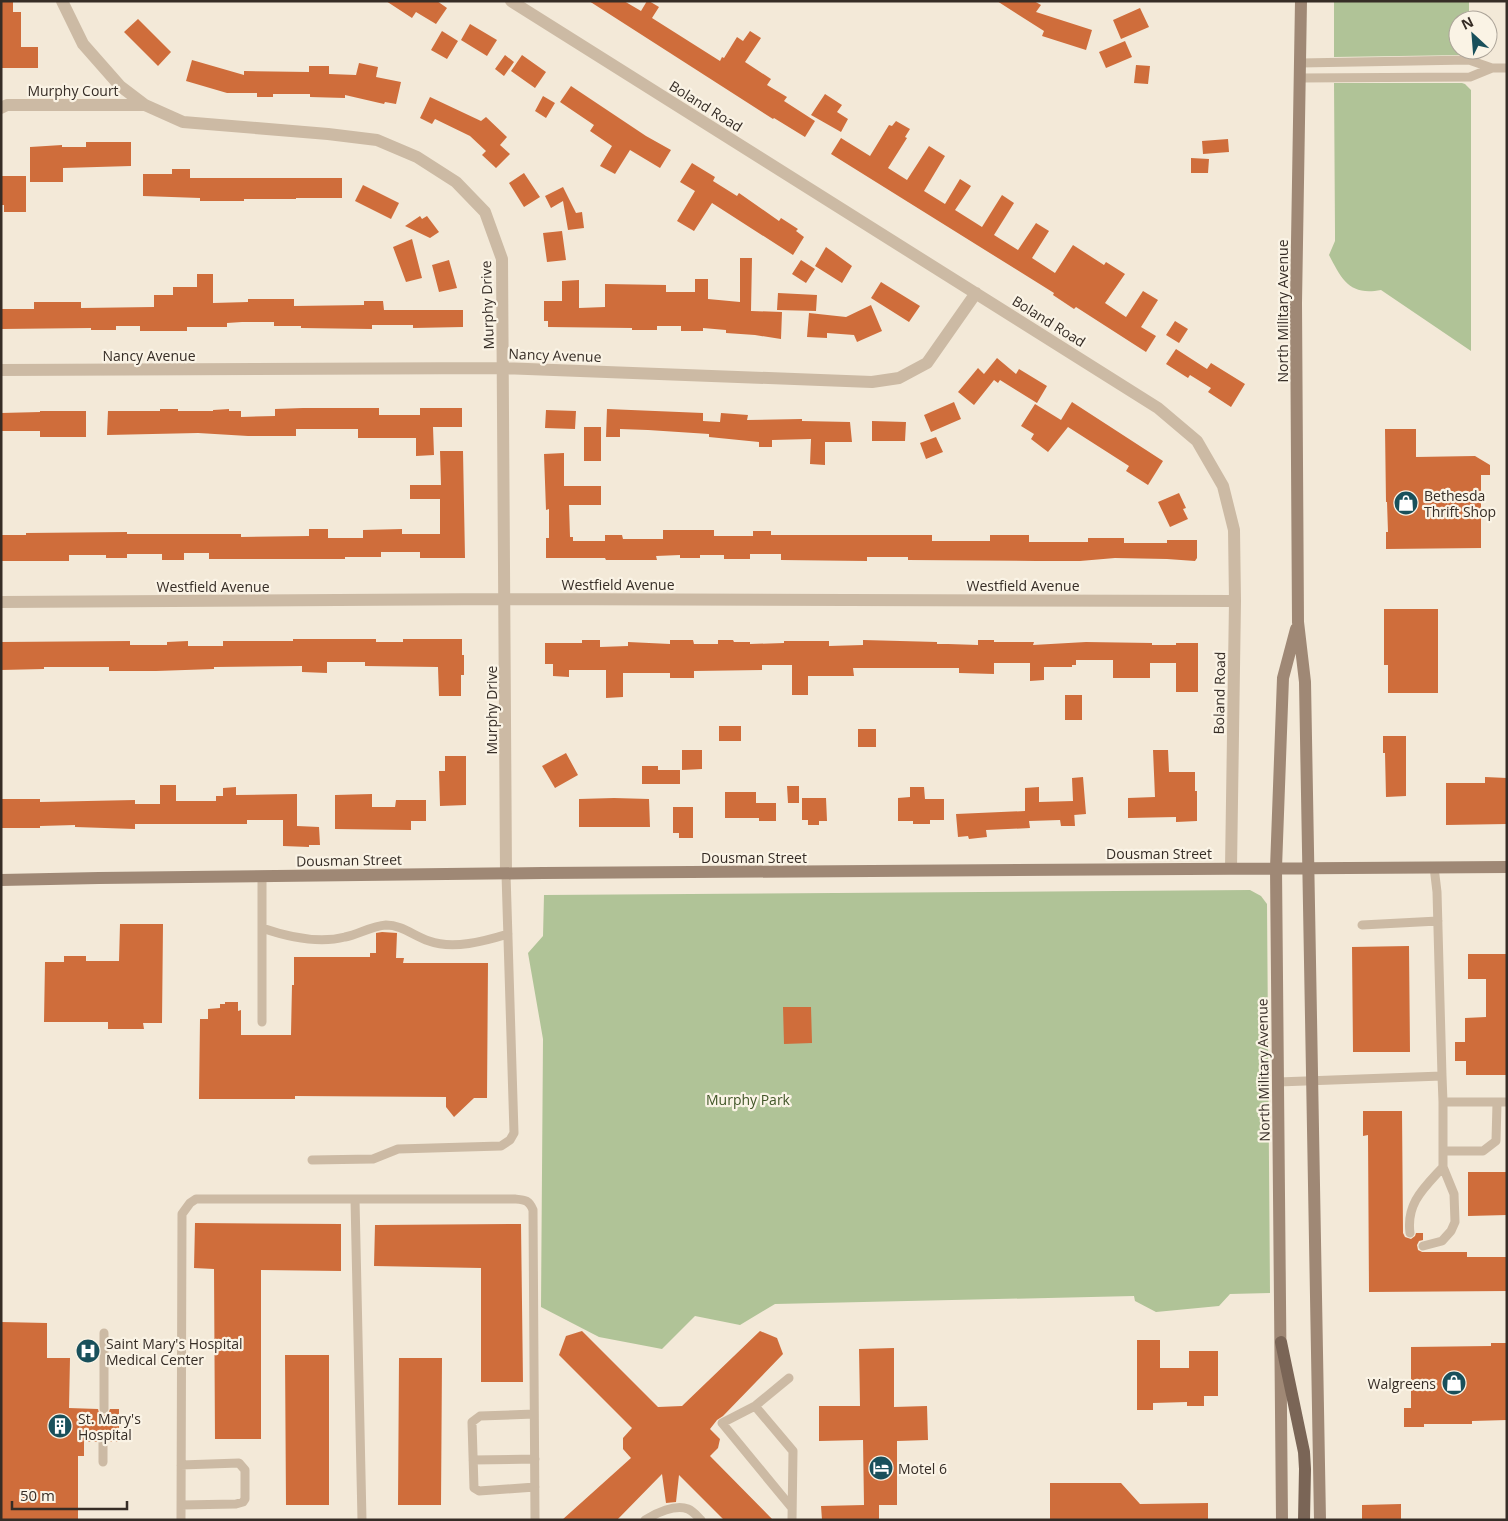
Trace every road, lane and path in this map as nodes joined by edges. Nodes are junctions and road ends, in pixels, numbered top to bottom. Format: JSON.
{"nodes":[{"id":1,"x":62,"y":1,"type":"edge"},
{"id":2,"x":512,"y":1,"type":"edge"},
{"id":3,"x":1301,"y":1,"type":"edge"},
{"id":4,"x":1300,"y":63,"type":"junction"},
{"id":5,"x":1492,"y":68,"type":"junction"},
{"id":6,"x":1507,"y":68,"type":"edge"},
{"id":7,"x":1300,"y":78,"type":"junction"},
{"id":8,"x":145,"y":105,"type":"junction"},
{"id":9,"x":1,"y":108,"type":"edge"},
{"id":10,"x":976,"y":293,"type":"junction"},
{"id":11,"x":504,"y":368,"type":"junction"},
{"id":12,"x":1,"y":370,"type":"edge"},
{"id":13,"x":505,"y":599,"type":"junction"},
{"id":14,"x":1235,"y":601,"type":"junction"},
{"id":15,"x":1,"y":602,"type":"edge"},
{"id":16,"x":1298,"y":622,"type":"junction"},
{"id":17,"x":1434,"y":867,"type":"junction"},
{"id":18,"x":1507,"y":867,"type":"edge"},
{"id":19,"x":1231,"y":868,"type":"junction"},
{"id":20,"x":1276,"y":868,"type":"junction"},
{"id":21,"x":1309,"y":868,"type":"junction"},
{"id":22,"x":506,"y":874,"type":"junction"},
{"id":23,"x":262,"y":876,"type":"junction"},
{"id":24,"x":1,"y":880,"type":"edge"},
{"id":25,"x":1438,"y":921,"type":"junction"},
{"id":26,"x":1362,"y":925,"type":"dead end"},
{"id":27,"x":262,"y":928,"type":"junction"},
{"id":28,"x":508,"y":934,"type":"junction"},
{"id":29,"x":262,"y":1022,"type":"dead end"},
{"id":30,"x":1442,"y":1076,"type":"junction"},
{"id":31,"x":1278,"y":1082,"type":"junction"},
{"id":32,"x":1313,"y":1082,"type":"junction"},
{"id":33,"x":1444,"y":1102,"type":"junction"},
{"id":34,"x":1507,"y":1102,"type":"edge"},
{"id":35,"x":1497,"y":1103,"type":"junction"},
{"id":36,"x":1443,"y":1151,"type":"junction"},
{"id":37,"x":312,"y":1160,"type":"dead end"},
{"id":38,"x":1443,"y":1167,"type":"junction"},
{"id":39,"x":355,"y":1199,"type":"junction"},
{"id":40,"x":1410,"y":1233,"type":"dead end"},
{"id":41,"x":1423,"y":1246,"type":"dead end"},
{"id":42,"x":104,"y":1332,"type":"dead end"},
{"id":43,"x":1281,"y":1342,"type":"junction"},
{"id":44,"x":789,"y":1378,"type":"dead end"},
{"id":45,"x":755,"y":1406,"type":"junction"},
{"id":46,"x":104,"y":1409,"type":"dead end"},
{"id":47,"x":534,"y":1414,"type":"junction"},
{"id":48,"x":104,"y":1442,"type":"dead end"},
{"id":49,"x":535,"y":1459,"type":"junction"},
{"id":50,"x":473,"y":1460,"type":"junction"},
{"id":51,"x":103,"y":1462,"type":"dead end"},
{"id":52,"x":181,"y":1465,"type":"junction"},
{"id":53,"x":535,"y":1487,"type":"junction"},
{"id":54,"x":181,"y":1505,"type":"junction"},
{"id":55,"x":792,"y":1508,"type":"junction"},
{"id":56,"x":181,"y":1520,"type":"edge"},
{"id":57,"x":362,"y":1520,"type":"edge"},
{"id":58,"x":535,"y":1520,"type":"edge"},
{"id":59,"x":645,"y":1520,"type":"edge"},
{"id":60,"x":701,"y":1520,"type":"edge"},
{"id":61,"x":792,"y":1520,"type":"edge"},
{"id":62,"x":1282,"y":1520,"type":"edge"},
{"id":63,"x":1304,"y":1520,"type":"edge"},
{"id":64,"x":1320,"y":1520,"type":"edge"}],
"edges":[{"from":1,"to":8,"type":"street","name":"Murphy Drive"},
{"from":2,"to":10,"type":"street","name":"Boland Road"},
{"from":3,"to":4,"type":"main road","name":"North Military Avenue"},
{"from":4,"to":5,"type":"lane"},
{"from":4,"to":7,"type":"main road","name":"North Military Avenue"},
{"from":5,"to":6,"type":"lane"},
{"from":5,"to":7,"type":"lane"},
{"from":7,"to":16,"type":"main road","name":"North Military Avenue"},
{"from":8,"to":9,"type":"street","name":"Murphy Court"},
{"from":8,"to":11,"type":"street","name":"Murphy Drive"},
{"from":10,"to":11,"type":"street","name":"Nancy Avenue"},
{"from":10,"to":14,"type":"street","name":"Boland Road"},
{"from":11,"to":12,"type":"street","name":"Nancy Avenue"},
{"from":11,"to":13,"type":"street","name":"Murphy Drive"},
{"from":13,"to":14,"type":"street","name":"Westfield Avenue"},
{"from":13,"to":15,"type":"street","name":"Westfield Avenue"},
{"from":13,"to":22,"type":"street","name":"Murphy Drive"},
{"from":14,"to":19,"type":"street","name":"Boland Road"},
{"from":16,"to":20,"type":"main road","name":"North Military Avenue"},
{"from":16,"to":21,"type":"main road","name":"North Military Avenue"},
{"from":17,"to":18,"type":"main road","name":"Dousman Street"},
{"from":17,"to":21,"type":"main road","name":"Dousman Street"},
{"from":17,"to":25,"type":"lane"},
{"from":19,"to":20,"type":"main road","name":"Dousman Street"},
{"from":19,"to":22,"type":"main road","name":"Dousman Street"},
{"from":20,"to":21,"type":"main road","name":"Dousman Street"},
{"from":20,"to":31,"type":"main road","name":"North Military Avenue"},
{"from":21,"to":32,"type":"main road","name":"North Military Avenue"},
{"from":22,"to":23,"type":"main road","name":"Dousman Street"},
{"from":22,"to":28,"type":"lane"},
{"from":23,"to":24,"type":"main road","name":"Dousman Street"},
{"from":23,"to":27,"type":"lane"},
{"from":25,"to":26,"type":"lane"},
{"from":25,"to":30,"type":"lane"},
{"from":27,"to":28,"type":"lane"},
{"from":27,"to":29,"type":"lane"},
{"from":28,"to":37,"type":"lane"},
{"from":30,"to":32,"type":"lane"},
{"from":30,"to":33,"type":"lane"},
{"from":31,"to":32,"type":"lane"},
{"from":31,"to":43,"type":"main road","name":"North Military Avenue"},
{"from":32,"to":64,"type":"main road","name":"North Military Avenue"},
{"from":33,"to":35,"type":"lane"},
{"from":33,"to":36,"type":"lane"},
{"from":34,"to":35,"type":"lane"},
{"from":35,"to":36,"type":"lane"},
{"from":36,"to":38,"type":"lane"},
{"from":38,"to":40,"type":"lane"},
{"from":38,"to":41,"type":"lane"},
{"from":39,"to":47,"type":"lane"},
{"from":39,"to":52,"type":"lane"},
{"from":39,"to":57,"type":"lane"},
{"from":42,"to":46,"type":"lane"},
{"from":43,"to":62,"type":"main road","name":"North Military Avenue"},
{"from":43,"to":63,"type":"main road"},
{"from":44,"to":45,"type":"lane"},
{"from":45,"to":55,"type":"lane"},
{"from":45,"to":55,"type":"lane"},
{"from":47,"to":49,"type":"lane"},
{"from":47,"to":50,"type":"lane"},
{"from":48,"to":51,"type":"lane"},
{"from":49,"to":50,"type":"lane"},
{"from":49,"to":53,"type":"lane"},
{"from":50,"to":53,"type":"lane"},
{"from":52,"to":54,"type":"lane"},
{"from":52,"to":54,"type":"lane"},
{"from":53,"to":58,"type":"lane"},
{"from":54,"to":56,"type":"lane"},
{"from":55,"to":61,"type":"lane"},
{"from":59,"to":60,"type":"lane"}]}
